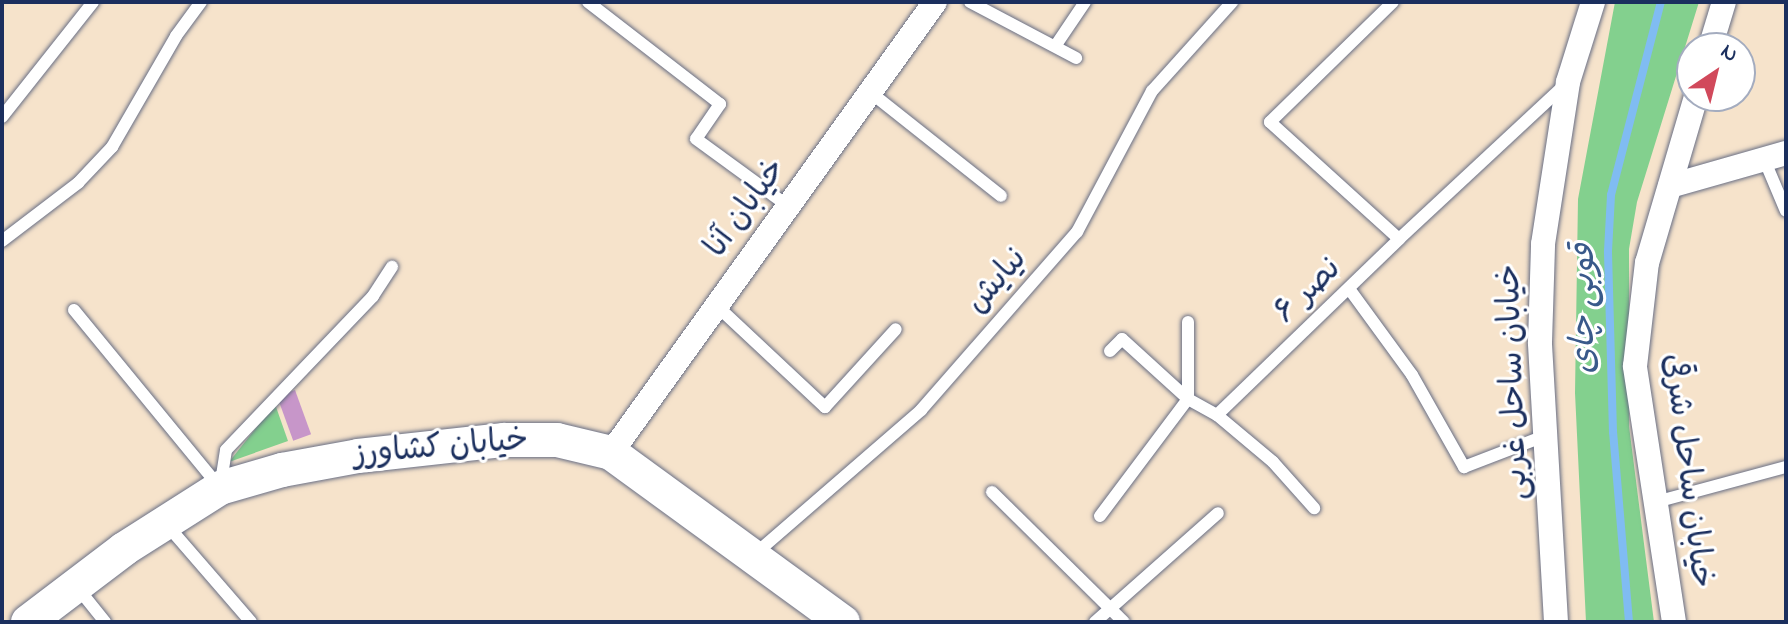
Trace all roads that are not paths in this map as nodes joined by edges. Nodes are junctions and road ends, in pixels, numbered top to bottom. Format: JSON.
{"nodes":[{"id":1,"x":93,"y":2,"type":"edge"},
{"id":2,"x":201,"y":2,"type":"edge"},
{"id":3,"x":588,"y":2,"type":"edge"},
{"id":4,"x":935,"y":2,"type":"edge"},
{"id":5,"x":970,"y":2,"type":"edge"},
{"id":6,"x":1085,"y":2,"type":"edge"},
{"id":7,"x":1232,"y":2,"type":"edge"},
{"id":8,"x":1393,"y":2,"type":"edge"},
{"id":9,"x":1593,"y":2,"type":"edge"},
{"id":10,"x":1724,"y":2,"type":"edge"},
{"id":11,"x":1715,"y":32,"type":"edge"},
{"id":12,"x":1056,"y":45,"type":"junction"},
{"id":13,"x":1076,"y":58,"type":"dead end"},
{"id":14,"x":1568,"y":82,"type":"junction"},
{"id":15,"x":870,"y":92,"type":"junction"},
{"id":16,"x":1691,"y":112,"type":"edge"},
{"id":17,"x":2,"y":117,"type":"edge"},
{"id":18,"x":1775,"y":156,"type":"edge"},
{"id":19,"x":1670,"y":186,"type":"junction"},
{"id":20,"x":1001,"y":196,"type":"dead end"},
{"id":21,"x":788,"y":206,"type":"junction"},
{"id":22,"x":1786,"y":211,"type":"edge"},
{"id":23,"x":1399,"y":239,"type":"junction"},
{"id":24,"x":2,"y":241,"type":"edge"},
{"id":25,"x":392,"y":267,"type":"dead end"},
{"id":26,"x":1350,"y":290,"type":"junction"},
{"id":27,"x":717,"y":306,"type":"junction"},
{"id":28,"x":74,"y":310,"type":"dead end"},
{"id":29,"x":1188,"y":322,"type":"dead end"},
{"id":30,"x":896,"y":329,"type":"dead end"},
{"id":31,"x":1110,"y":351,"type":"dead end"},
{"id":32,"x":1188,"y":399,"type":"junction"},
{"id":33,"x":1217,"y":415,"type":"junction"},
{"id":34,"x":1547,"y":435,"type":"junction"},
{"id":35,"x":611,"y":453,"type":"junction"},
{"id":36,"x":1786,"y":467,"type":"edge"},
{"id":37,"x":220,"y":488,"type":"junction"},
{"id":38,"x":992,"y":492,"type":"dead end"},
{"id":39,"x":1656,"y":502,"type":"junction"},
{"id":40,"x":1314,"y":508,"type":"dead end"},
{"id":41,"x":1218,"y":513,"type":"dead end"},
{"id":42,"x":1100,"y":516,"type":"dead end"},
{"id":43,"x":165,"y":523,"type":"junction"},
{"id":44,"x":753,"y":556,"type":"junction"},
{"id":45,"x":76,"y":584,"type":"junction"},
{"id":46,"x":1111,"y":607,"type":"junction"},
{"id":47,"x":1553,"y":621,"type":"edge"},
{"id":48,"x":28,"y":622,"type":"edge"},
{"id":49,"x":105,"y":622,"type":"edge"},
{"id":50,"x":251,"y":622,"type":"edge"},
{"id":51,"x":843,"y":622,"type":"edge"},
{"id":52,"x":1095,"y":622,"type":"edge"},
{"id":53,"x":1124,"y":622,"type":"edge"},
{"id":54,"x":1674,"y":622,"type":"edge"}],
"edges":[{"from":1,"to":17,"type":"lane"},
{"from":2,"to":24,"type":"lane"},
{"from":3,"to":21,"type":"lane"},
{"from":4,"to":15,"type":"street","name":"خیابان آنا"},
{"from":5,"to":12,"type":"lane"},
{"from":6,"to":12,"type":"lane"},
{"from":7,"to":44,"type":"lane","name":"نیایش"},
{"from":8,"to":23,"type":"lane"},
{"from":9,"to":14,"type":"street","name":"خیابان ساحل غربی"},
{"from":10,"to":11,"type":"street"},
{"from":12,"to":13,"type":"lane"},
{"from":14,"to":23,"type":"lane","name":"نصر ۶"},
{"from":14,"to":34,"type":"street","name":"خیابان ساحل غربی"},
{"from":15,"to":20,"type":"lane"},
{"from":15,"to":21,"type":"street","name":"خیابان آنا"},
{"from":16,"to":19,"type":"street","name":"خیابان ساحل شرقی"},
{"from":18,"to":19,"type":"street"},
{"from":18,"to":22,"type":"lane"},
{"from":19,"to":39,"type":"street","name":"خیابان ساحل شرقی"},
{"from":21,"to":27,"type":"street","name":"خیابان آنا"},
{"from":23,"to":26,"type":"lane","name":"نصر ۶"},
{"from":25,"to":37,"type":"lane"},
{"from":26,"to":33,"type":"lane","name":"نصر ۶"},
{"from":26,"to":34,"type":"lane"},
{"from":27,"to":30,"type":"lane"},
{"from":27,"to":35,"type":"street","name":"خیابان آنا"},
{"from":28,"to":37,"type":"lane"},
{"from":29,"to":32,"type":"lane"},
{"from":31,"to":32,"type":"lane"},
{"from":32,"to":33,"type":"lane"},
{"from":32,"to":42,"type":"lane"},
{"from":33,"to":40,"type":"lane"},
{"from":34,"to":47,"type":"street","name":"خیابان ساحل غربی"},
{"from":35,"to":37,"type":"main road","name":"خیابان کشاورز"},
{"from":35,"to":44,"type":"main road","name":"خیابان کشاورز"},
{"from":36,"to":39,"type":"lane"},
{"from":37,"to":43,"type":"main road","name":"خیابان کشاورز"},
{"from":38,"to":46,"type":"lane"},
{"from":39,"to":54,"type":"street","name":"خیابان ساحل شرقی"},
{"from":41,"to":46,"type":"lane"},
{"from":43,"to":45,"type":"main road","name":"خیابان کشاورز"},
{"from":43,"to":50,"type":"lane"},
{"from":44,"to":51,"type":"main road","name":"خیابان کشاورز"},
{"from":45,"to":48,"type":"main road","name":"خیابان کشاورز"},
{"from":45,"to":49,"type":"lane"},
{"from":46,"to":52,"type":"lane"},
{"from":46,"to":53,"type":"lane"}]}
